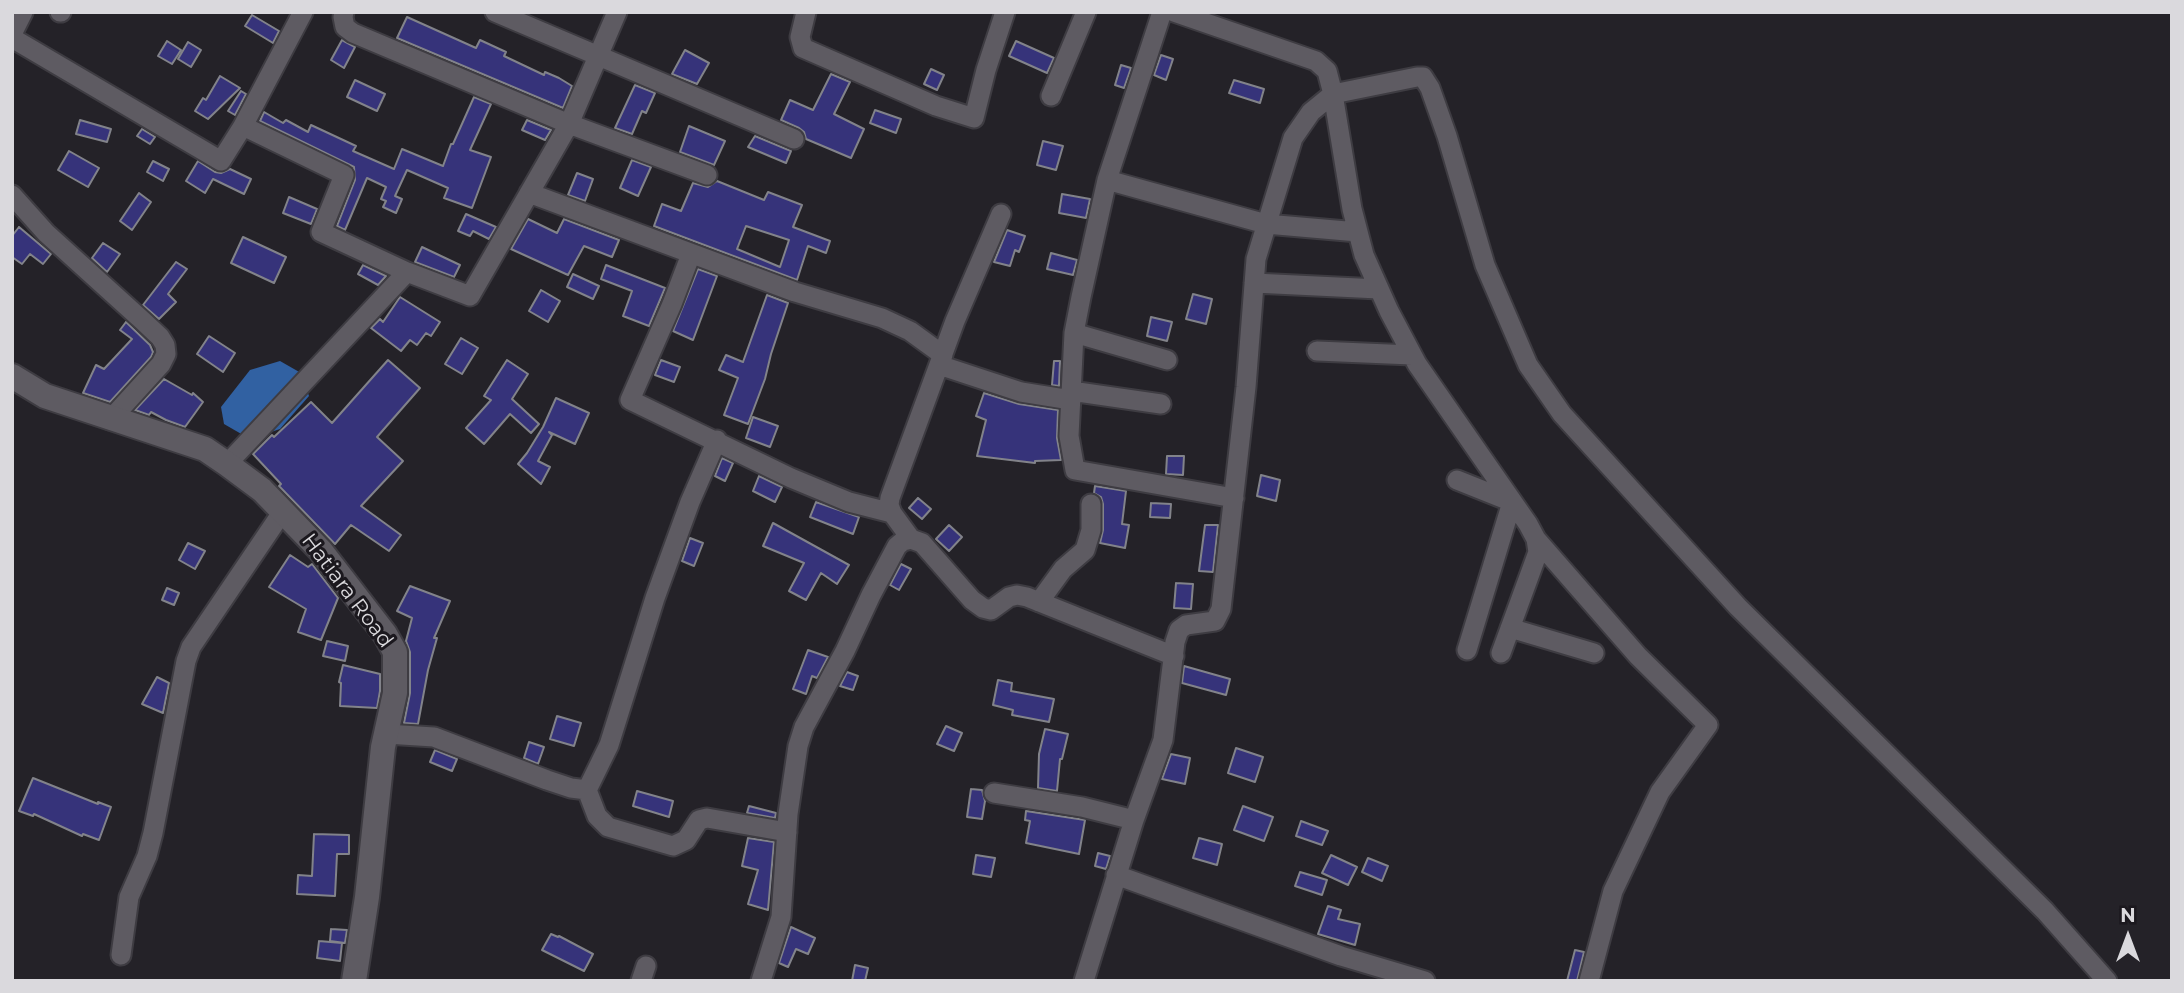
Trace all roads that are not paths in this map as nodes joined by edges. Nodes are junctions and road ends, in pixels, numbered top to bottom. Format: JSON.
{"nodes":[{"id":1,"x":23,"y":12,"type":"edge"},
{"id":2,"x":303,"y":12,"type":"edge"},
{"id":3,"x":345,"y":12,"type":"edge"},
{"id":4,"x":495,"y":12,"type":"edge"},
{"id":5,"x":617,"y":12,"type":"edge"},
{"id":6,"x":806,"y":12,"type":"edge"},
{"id":7,"x":1005,"y":12,"type":"edge"},
{"id":8,"x":1086,"y":12,"type":"edge"},
{"id":9,"x":1162,"y":12,"type":"edge"},
{"id":10,"x":1174,"y":12,"type":"edge"},
{"id":11,"x":12,"y":36,"type":"edge"},
{"id":12,"x":598,"y":55,"type":"junction"},
{"id":13,"x":1337,"y":93,"type":"junction"},
{"id":14,"x":1051,"y":96,"type":"dead end"},
{"id":15,"x":569,"y":124,"type":"junction"},
{"id":16,"x":243,"y":126,"type":"junction"},
{"id":17,"x":794,"y":139,"type":"dead end"},
{"id":18,"x":707,"y":175,"type":"dead end"},
{"id":19,"x":1107,"y":180,"type":"junction"},
{"id":20,"x":529,"y":192,"type":"junction"},
{"id":21,"x":12,"y":195,"type":"edge"},
{"id":22,"x":1001,"y":214,"type":"dead end"},
{"id":23,"x":1266,"y":224,"type":"junction"},
{"id":24,"x":1358,"y":232,"type":"junction"},
{"id":25,"x":691,"y":254,"type":"junction"},
{"id":26,"x":407,"y":272,"type":"junction"},
{"id":27,"x":1254,"y":283,"type":"junction"},
{"id":28,"x":1379,"y":289,"type":"junction"},
{"id":29,"x":1074,"y":333,"type":"junction"},
{"id":30,"x":1317,"y":351,"type":"dead end"},
{"id":31,"x":1412,"y":355,"type":"junction"},
{"id":32,"x":941,"y":360,"type":"junction"},
{"id":33,"x":1167,"y":360,"type":"dead end"},
{"id":34,"x":12,"y":376,"type":"edge"},
{"id":35,"x":1071,"y":396,"type":"junction"},
{"id":36,"x":1161,"y":404,"type":"dead end"},
{"id":37,"x":110,"y":420,"type":"junction"},
{"id":38,"x":717,"y":440,"type":"junction"},
{"id":39,"x":227,"y":464,"type":"junction"},
{"id":40,"x":1457,"y":480,"type":"dead end"},
{"id":41,"x":1234,"y":498,"type":"junction"},
{"id":42,"x":1512,"y":502,"type":"junction"},
{"id":43,"x":1091,"y":505,"type":"dead end"},
{"id":44,"x":284,"y":511,"type":"junction"},
{"id":45,"x":892,"y":513,"type":"junction"},
{"id":46,"x":911,"y":539,"type":"junction"},
{"id":47,"x":1536,"y":539,"type":"junction"},
{"id":48,"x":1039,"y":602,"type":"junction"},
{"id":49,"x":1510,"y":628,"type":"junction"},
{"id":50,"x":1467,"y":650,"type":"dead end"},
{"id":51,"x":1501,"y":653,"type":"dead end"},
{"id":52,"x":1594,"y":653,"type":"dead end"},
{"id":53,"x":1174,"y":656,"type":"junction"},
{"id":54,"x":386,"y":734,"type":"junction"},
{"id":55,"x":587,"y":790,"type":"junction"},
{"id":56,"x":994,"y":793,"type":"dead end"},
{"id":57,"x":1134,"y":820,"type":"junction"},
{"id":58,"x":787,"y":832,"type":"junction"},
{"id":59,"x":1116,"y":875,"type":"junction"},
{"id":60,"x":121,"y":955,"type":"dead end"},
{"id":61,"x":354,"y":981,"type":"edge"},
{"id":62,"x":761,"y":981,"type":"edge"},
{"id":63,"x":1084,"y":981,"type":"edge"},
{"id":64,"x":1425,"y":981,"type":"edge"},
{"id":65,"x":1589,"y":981,"type":"edge"},
{"id":66,"x":2107,"y":981,"type":"edge"}],
"edges":[{"from":1,"to":11,"type":"street"},
{"from":2,"to":16,"type":"street"},
{"from":3,"to":15,"type":"street"},
{"from":4,"to":12,"type":"street"},
{"from":5,"to":12,"type":"street"},
{"from":6,"to":7,"type":"street"},
{"from":8,"to":14,"type":"street"},
{"from":9,"to":19,"type":"street"},
{"from":10,"to":13,"type":"street"},
{"from":11,"to":16,"type":"street"},
{"from":12,"to":15,"type":"street"},
{"from":12,"to":17,"type":"street"},
{"from":13,"to":23,"type":"street"},
{"from":13,"to":24,"type":"street"},
{"from":13,"to":66,"type":"street"},
{"from":15,"to":18,"type":"street"},
{"from":15,"to":20,"type":"street"},
{"from":16,"to":26,"type":"street"},
{"from":19,"to":23,"type":"street"},
{"from":19,"to":29,"type":"street"},
{"from":20,"to":25,"type":"street"},
{"from":20,"to":26,"type":"street"},
{"from":21,"to":37,"type":"street"},
{"from":22,"to":32,"type":"street"},
{"from":23,"to":24,"type":"street"},
{"from":23,"to":27,"type":"street"},
{"from":24,"to":28,"type":"street"},
{"from":25,"to":32,"type":"street"},
{"from":25,"to":38,"type":"street"},
{"from":26,"to":39,"type":"street"},
{"from":27,"to":28,"type":"street"},
{"from":27,"to":41,"type":"street"},
{"from":28,"to":31,"type":"street"},
{"from":29,"to":33,"type":"street"},
{"from":29,"to":35,"type":"street"},
{"from":30,"to":31,"type":"street"},
{"from":31,"to":42,"type":"street"},
{"from":32,"to":35,"type":"street"},
{"from":32,"to":45,"type":"street"},
{"from":34,"to":37,"type":"street","name":"Hatiara Road"},
{"from":35,"to":36,"type":"street"},
{"from":35,"to":41,"type":"street"},
{"from":37,"to":39,"type":"street","name":"Hatiara Road"},
{"from":38,"to":45,"type":"street"},
{"from":38,"to":55,"type":"street"},
{"from":39,"to":44,"type":"street","name":"Hatiara Road"},
{"from":40,"to":42,"type":"street"},
{"from":41,"to":53,"type":"street"},
{"from":42,"to":47,"type":"street"},
{"from":42,"to":50,"type":"street"},
{"from":43,"to":48,"type":"street"},
{"from":44,"to":54,"type":"street","name":"Hatiara Road"},
{"from":44,"to":60,"type":"street"},
{"from":45,"to":46,"type":"street"},
{"from":46,"to":48,"type":"street"},
{"from":46,"to":58,"type":"street"},
{"from":47,"to":49,"type":"street"},
{"from":47,"to":65,"type":"street"},
{"from":48,"to":53,"type":"street"},
{"from":49,"to":51,"type":"street"},
{"from":49,"to":52,"type":"street"},
{"from":53,"to":57,"type":"street"},
{"from":54,"to":55,"type":"street"},
{"from":54,"to":61,"type":"street","name":"Hatiara Road"},
{"from":55,"to":58,"type":"street"},
{"from":56,"to":57,"type":"street"},
{"from":57,"to":59,"type":"street"},
{"from":58,"to":62,"type":"street"},
{"from":59,"to":63,"type":"street"},
{"from":59,"to":64,"type":"street"}]}
